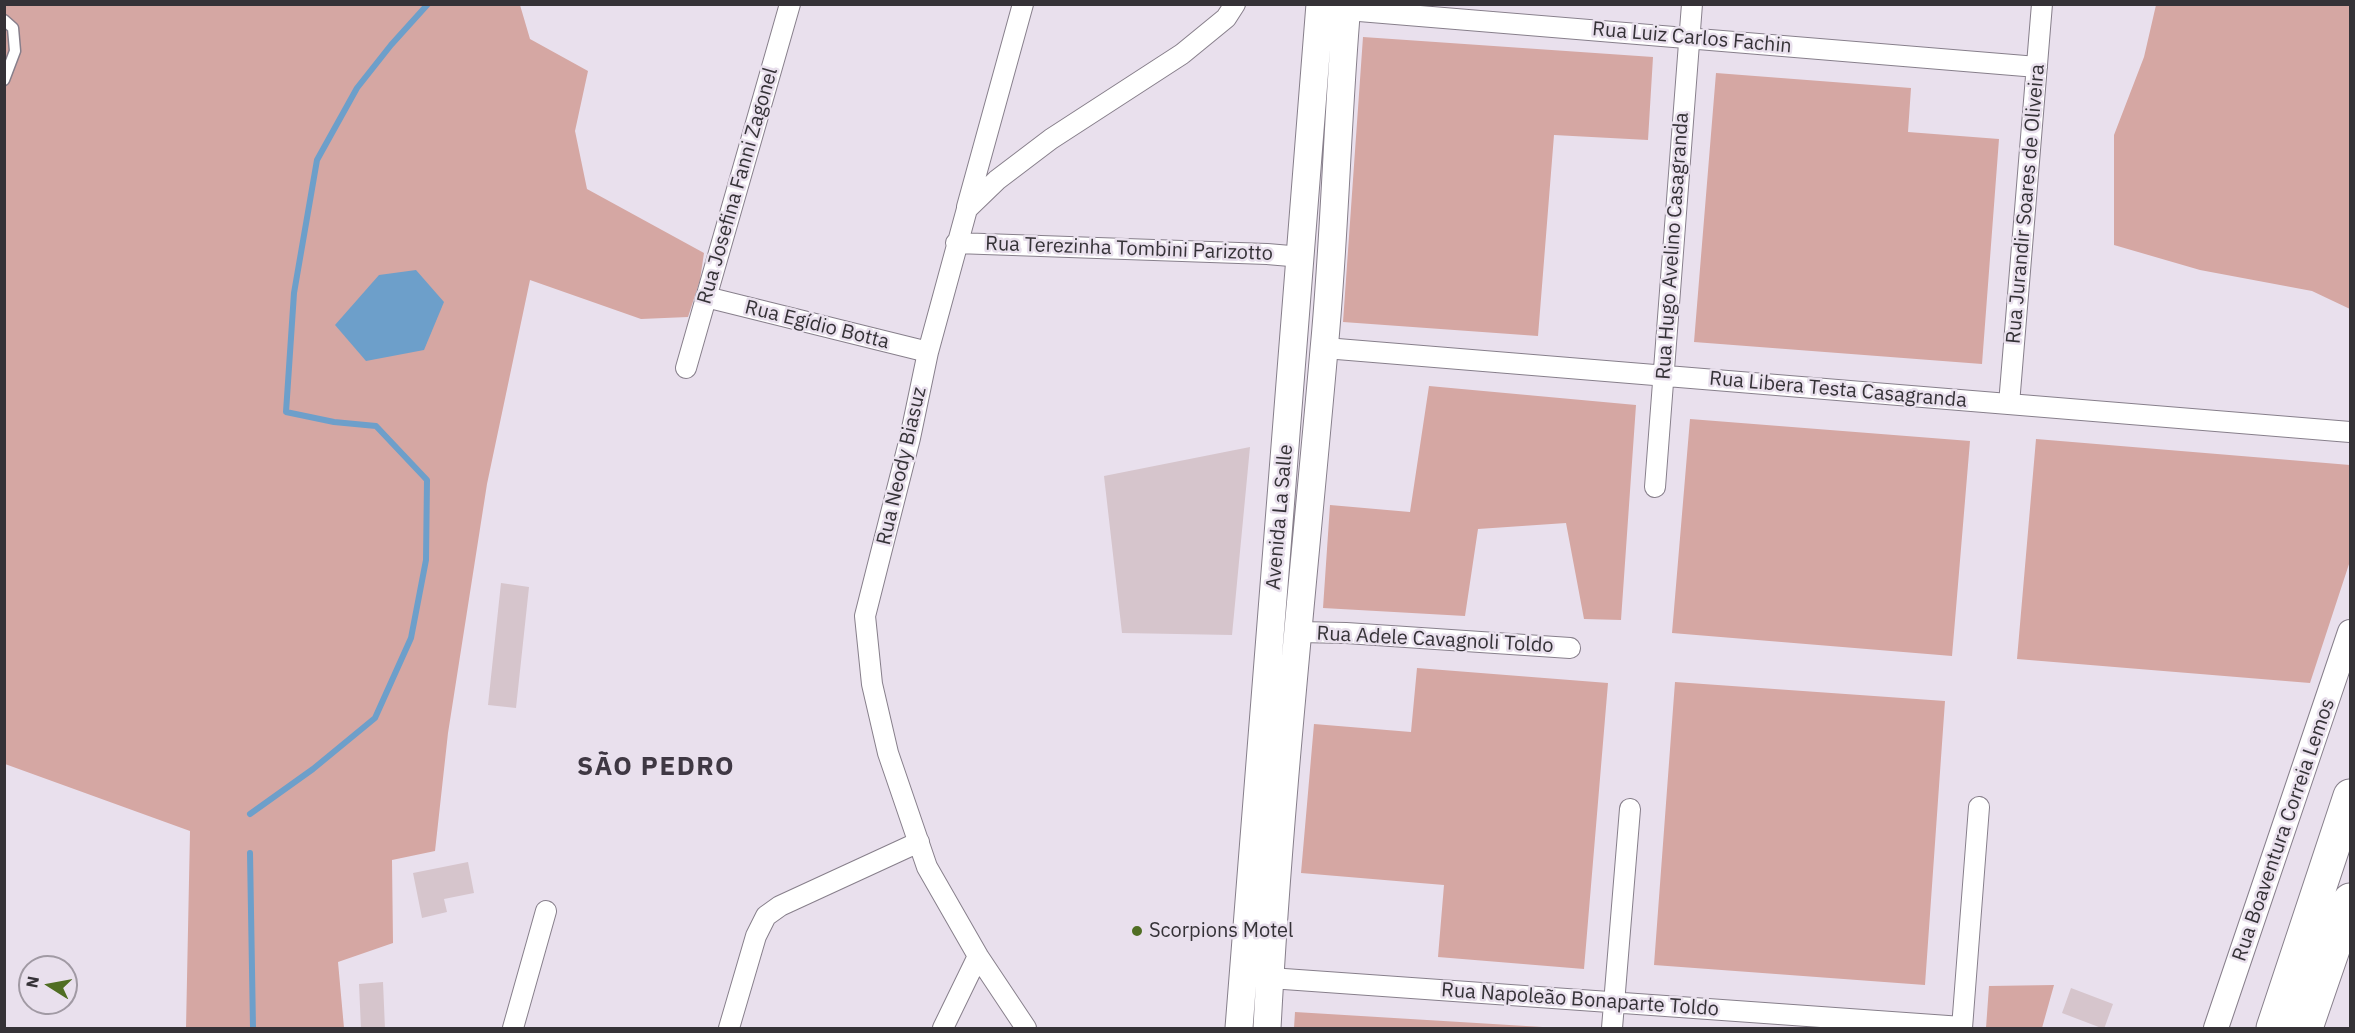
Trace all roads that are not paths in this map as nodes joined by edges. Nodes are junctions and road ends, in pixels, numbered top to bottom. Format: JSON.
{"nodes":[{"id":1,"x":790,"y":4,"type":"edge"},
{"id":2,"x":1023,"y":4,"type":"edge"},
{"id":3,"x":1235,"y":4,"type":"edge"},
{"id":4,"x":1320,"y":4,"type":"edge"},
{"id":5,"x":1692,"y":4,"type":"edge"},
{"id":6,"x":2042,"y":4,"type":"edge"},
{"id":7,"x":1347,"y":7,"type":"edge"},
{"id":8,"x":4,"y":20,"type":"edge"},
{"id":9,"x":1689,"y":38,"type":"junction"},
{"id":10,"x":2037,"y":67,"type":"junction"},
{"id":11,"x":4,"y":80,"type":"edge"},
{"id":12,"x":967,"y":209,"type":"junction"},
{"id":13,"x":956,"y":243,"type":"junction"},
{"id":14,"x":1302,"y":257,"type":"junction"},
{"id":15,"x":706,"y":297,"type":"junction"},
{"id":16,"x":1324,"y":348,"type":"junction"},
{"id":17,"x":928,"y":352,"type":"junction"},
{"id":18,"x":686,"y":368,"type":"dead end"},
{"id":19,"x":1663,"y":376,"type":"junction"},
{"id":20,"x":2009,"y":404,"type":"junction"},
{"id":21,"x":2350,"y":432,"type":"edge"},
{"id":22,"x":1285,"y":458,"type":"junction"},
{"id":23,"x":1313,"y":460,"type":"junction"},
{"id":24,"x":1655,"y":487,"type":"dead end"},
{"id":25,"x":1299,"y":632,"type":"junction"},
{"id":26,"x":2350,"y":632,"type":"edge"},
{"id":27,"x":1570,"y":648,"type":"dead end"},
{"id":28,"x":2350,"y":796,"type":"edge"},
{"id":29,"x":1979,"y":807,"type":"dead end"},
{"id":30,"x":1630,"y":809,"type":"dead end"},
{"id":31,"x":919,"y":842,"type":"junction"},
{"id":32,"x":1248,"y":894,"type":"junction"},
{"id":33,"x":1276,"y":898,"type":"junction"},
{"id":34,"x":2350,"y":900,"type":"edge"},
{"id":35,"x":546,"y":911,"type":"dead end"},
{"id":36,"x":978,"y":956,"type":"junction"},
{"id":37,"x":1270,"y":978,"type":"junction"},
{"id":38,"x":1614,"y":1003,"type":"junction"},
{"id":39,"x":1962,"y":1028,"type":"edge"},
{"id":40,"x":513,"y":1029,"type":"edge"},
{"id":41,"x":729,"y":1029,"type":"edge"},
{"id":42,"x":943,"y":1029,"type":"edge"},
{"id":43,"x":1026,"y":1029,"type":"edge"},
{"id":44,"x":1239,"y":1029,"type":"edge"},
{"id":45,"x":1267,"y":1029,"type":"edge"},
{"id":46,"x":1612,"y":1029,"type":"edge"},
{"id":47,"x":2216,"y":1029,"type":"edge"},
{"id":48,"x":2274,"y":1029,"type":"edge"},
{"id":49,"x":2306,"y":1029,"type":"edge"}],
"edges":[{"from":1,"to":15,"type":"street","name":"Rua Josefina Fanni Zagonel"},
{"from":2,"to":12,"type":"street"},
{"from":3,"to":12,"type":"street","name":"Rua Neody Biasuz"},
{"from":4,"to":14,"type":"main road","name":"Avenida La Salle"},
{"from":5,"to":9,"type":"street","name":"Rua Hugo Avelino Casagranda"},
{"from":6,"to":10,"type":"street","name":"Rua Jurandir Soares de Oliveira"},
{"from":7,"to":9,"type":"street","name":"Rua Luiz Carlos Fachin"},
{"from":7,"to":16,"type":"main road","name":"Avenida La Salle"},
{"from":8,"to":11,"type":"lane"},
{"from":9,"to":10,"type":"street","name":"Rua Luiz Carlos Fachin"},
{"from":9,"to":19,"type":"street","name":"Rua Hugo Avelino Casagranda"},
{"from":10,"to":20,"type":"street","name":"Rua Jurandir Soares de Oliveira"},
{"from":12,"to":13,"type":"street","name":"Rua Neody Biasuz"},
{"from":13,"to":14,"type":"street","name":"Rua Terezinha Tombini Parizotto"},
{"from":13,"to":17,"type":"street","name":"Rua Neody Biasuz"},
{"from":14,"to":22,"type":"main road","name":"Avenida La Salle"},
{"from":15,"to":17,"type":"street","name":"Rua Egídio Botta"},
{"from":15,"to":18,"type":"street","name":"Rua Josefina Fanni Zagonel"},
{"from":16,"to":19,"type":"street","name":"Rua Libera Testa Casagranda"},
{"from":16,"to":23,"type":"main road","name":"Avenida La Salle"},
{"from":17,"to":31,"type":"street","name":"Rua Neody Biasuz"},
{"from":19,"to":20,"type":"street","name":"Rua Libera Testa Casagranda"},
{"from":19,"to":24,"type":"street","name":"Rua Hugo Avelino Casagranda"},
{"from":20,"to":21,"type":"street","name":"Rua Libera Testa Casagranda"},
{"from":22,"to":23,"type":"main road"},
{"from":22,"to":32,"type":"main road","name":"Avenida La Salle"},
{"from":23,"to":25,"type":"main road","name":"Avenida La Salle"},
{"from":25,"to":27,"type":"street","name":"Rua Adele Cavagnoli Toldo"},
{"from":25,"to":33,"type":"main road","name":"Avenida La Salle"},
{"from":26,"to":47,"type":"street","name":"Rua Boaventura Correia Lemos"},
{"from":28,"to":48,"type":"highway"},
{"from":29,"to":39,"type":"street"},
{"from":30,"to":38,"type":"street"},
{"from":31,"to":36,"type":"street","name":"Rua Neody Biasuz"},
{"from":31,"to":41,"type":"street"},
{"from":32,"to":33,"type":"main road"},
{"from":32,"to":44,"type":"main road","name":"Avenida La Salle"},
{"from":33,"to":37,"type":"main road","name":"Avenida La Salle"},
{"from":34,"to":49,"type":"highway"},
{"from":35,"to":40,"type":"street"},
{"from":36,"to":42,"type":"street"},
{"from":36,"to":43,"type":"street","name":"Rua Neody Biasuz"},
{"from":37,"to":38,"type":"street","name":"Rua Napoleão Bonaparte Toldo"},
{"from":37,"to":45,"type":"main road","name":"Avenida La Salle"},
{"from":38,"to":39,"type":"street","name":"Rua Napoleão Bonaparte Toldo"},
{"from":38,"to":46,"type":"street"}]}
